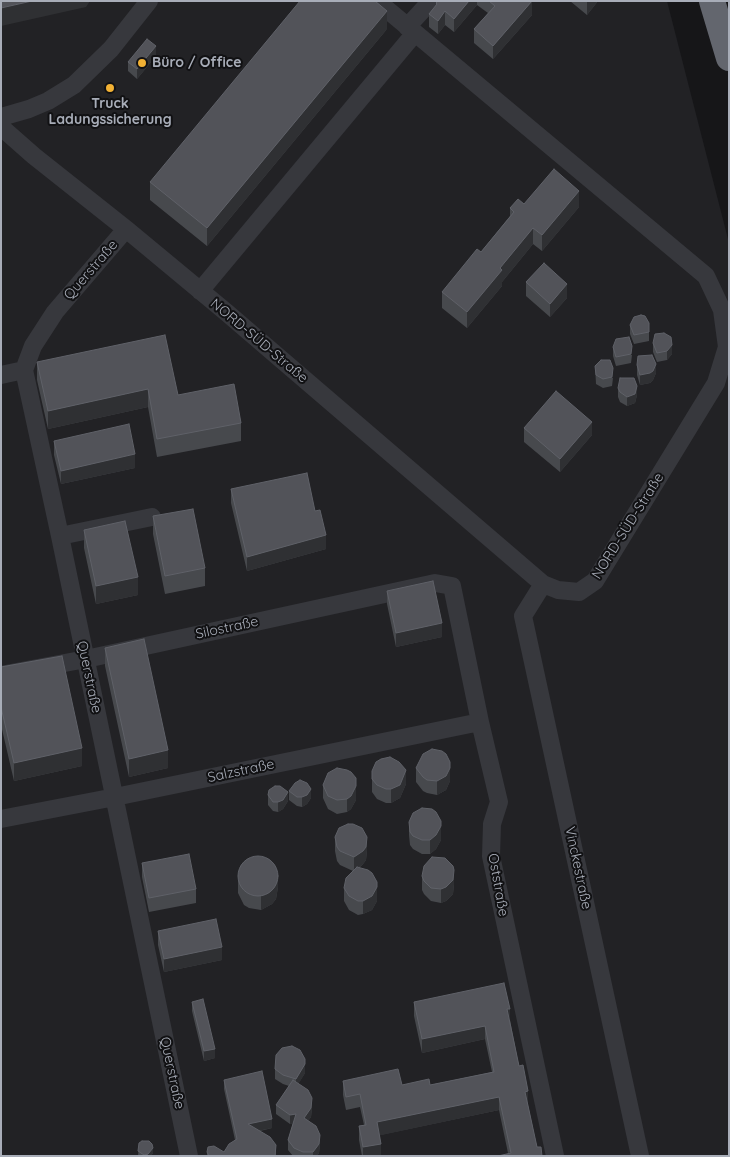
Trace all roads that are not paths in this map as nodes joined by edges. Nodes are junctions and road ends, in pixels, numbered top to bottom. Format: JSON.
{"nodes":[{"id":1,"x":149,"y":1,"type":"edge"},
{"id":2,"x":377,"y":1,"type":"edge"},
{"id":3,"x":432,"y":1,"type":"edge"},
{"id":4,"x":712,"y":1,"type":"edge"},
{"id":5,"x":411,"y":30,"type":"junction"},
{"id":6,"x":729,"y":58,"type":"edge"},
{"id":7,"x":1,"y":117,"type":"edge"},
{"id":8,"x":1,"y":127,"type":"edge"},
{"id":9,"x":1,"y":143,"type":"edge"},
{"id":10,"x":20,"y":144,"type":"junction"},
{"id":11,"x":126,"y":229,"type":"junction"},
{"id":12,"x":200,"y":291,"type":"junction"},
{"id":13,"x":24,"y":370,"type":"junction"},
{"id":14,"x":1,"y":375,"type":"edge"},
{"id":15,"x":152,"y":517,"type":"edge"},
{"id":16,"x":60,"y":536,"type":"junction"},
{"id":17,"x":543,"y":584,"type":"junction"},
{"id":18,"x":452,"y":586,"type":"joint"},
{"id":19,"x":86,"y":660,"type":"junction"},
{"id":20,"x":1,"y":675,"type":"edge"},
{"id":21,"x":480,"y":722,"type":"junction"},
{"id":22,"x":115,"y":797,"type":"junction"},
{"id":23,"x":1,"y":819,"type":"edge"},
{"id":24,"x":189,"y":1156,"type":"edge"},
{"id":25,"x":555,"y":1156,"type":"edge"},
{"id":26,"x":640,"y":1156,"type":"edge"}],
"edges":[{"from":1,"to":7,"type":"lane"},
{"from":2,"to":5,"type":"lane","name":"NORD-SÜD-Straße"},
{"from":3,"to":5,"type":"lane"},
{"from":4,"to":6,"type":"highway"},
{"from":5,"to":12,"type":"lane"},
{"from":5,"to":17,"type":"lane","name":"NORD-SÜD-Straße"},
{"from":8,"to":10,"type":"lane","name":"NORD-SÜD-Straße"},
{"from":9,"to":10,"type":"lane"},
{"from":10,"to":11,"type":"lane","name":"NORD-SÜD-Straße"},
{"from":11,"to":12,"type":"lane","name":"NORD-SÜD-Straße"},
{"from":11,"to":13,"type":"lane","name":"Querstraße"},
{"from":12,"to":17,"type":"lane","name":"NORD-SÜD-Straße"},
{"from":13,"to":14,"type":"lane"},
{"from":13,"to":16,"type":"lane","name":"Querstraße"},
{"from":15,"to":16,"type":"lane"},
{"from":16,"to":19,"type":"lane","name":"Querstraße"},
{"from":17,"to":26,"type":"lane","name":"Vinckestraße"},
{"from":18,"to":19,"type":"lane","name":"Silostraße"},
{"from":18,"to":21,"type":"lane","name":"Oststraße"},
{"from":19,"to":20,"type":"lane","name":"Silostraße"},
{"from":19,"to":22,"type":"lane","name":"Querstraße"},
{"from":21,"to":22,"type":"lane","name":"Salzstraße"},
{"from":21,"to":25,"type":"lane","name":"Oststraße"},
{"from":22,"to":23,"type":"lane","name":"Salzstraße"},
{"from":22,"to":24,"type":"lane","name":"Querstraße"}]}
